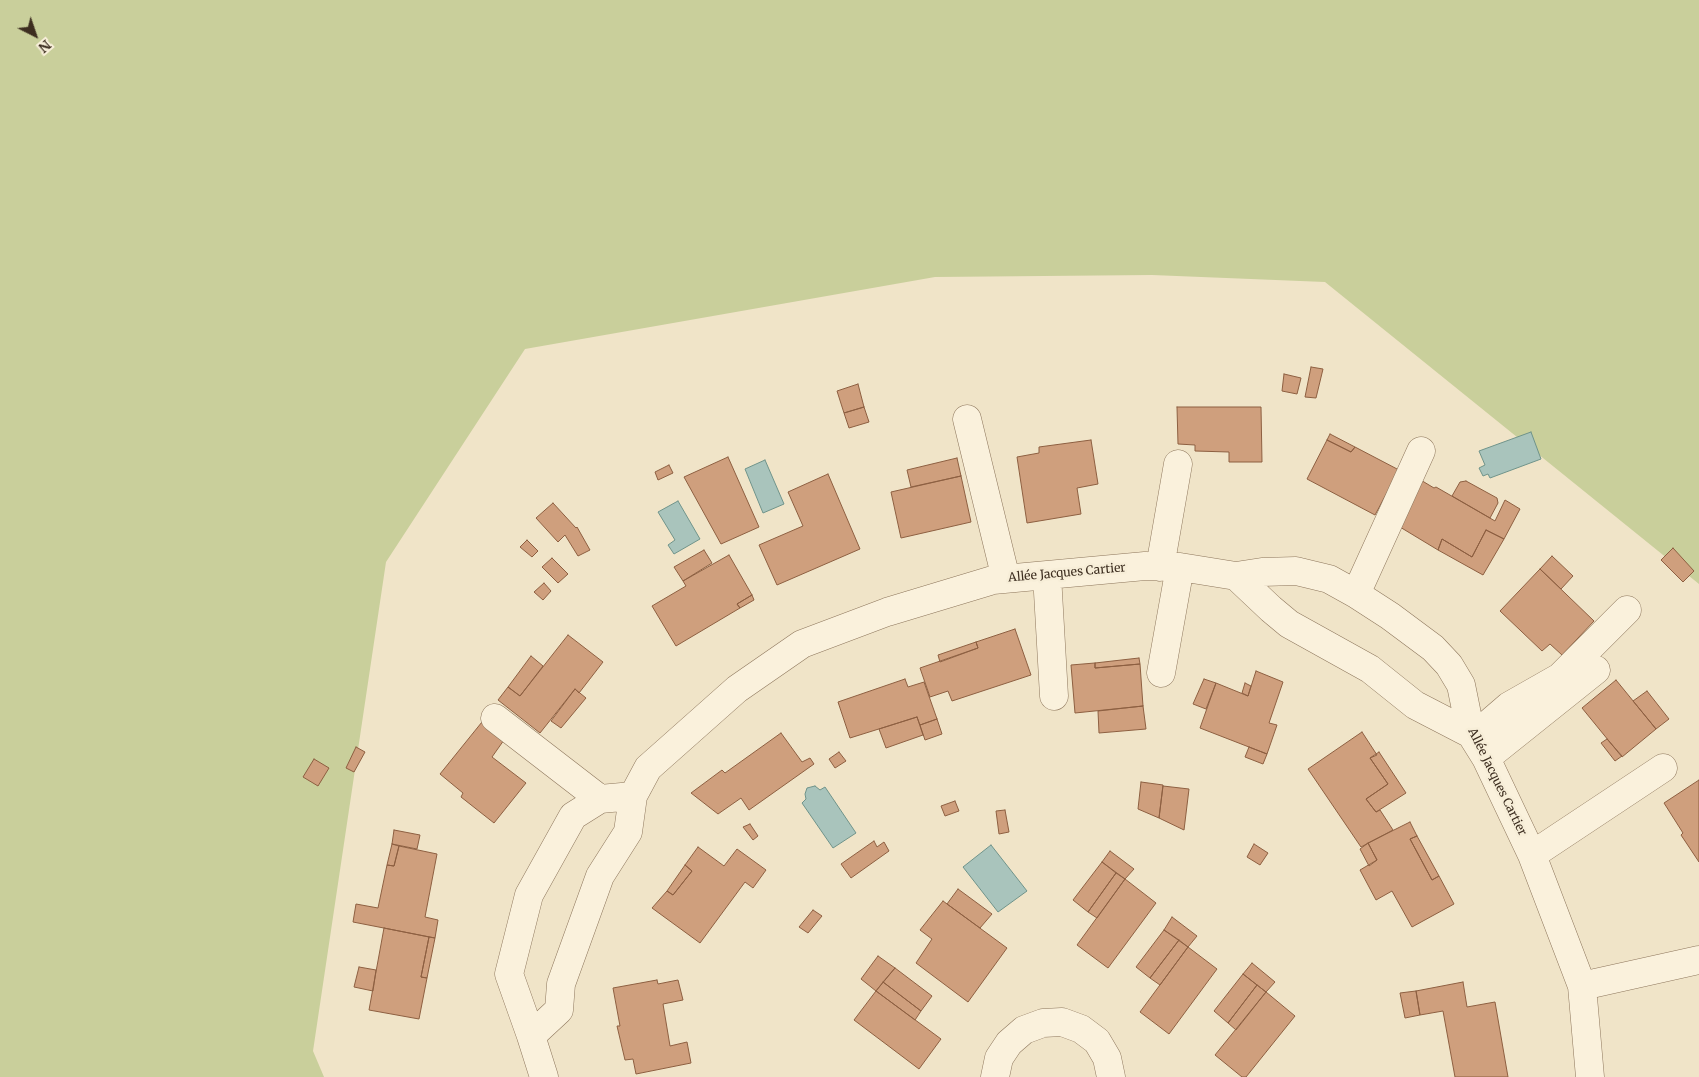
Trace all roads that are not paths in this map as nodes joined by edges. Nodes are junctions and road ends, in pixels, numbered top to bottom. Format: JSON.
{"nodes":[{"id":1,"x":967,"y":420,"type":"dead end"},
{"id":2,"x":1421,"y":451,"type":"dead end"},
{"id":3,"x":1178,"y":464,"type":"dead end"},
{"id":4,"x":1170,"y":567,"type":"junction"},
{"id":5,"x":1296,"y":571,"type":"junction"},
{"id":6,"x":1047,"y":575,"type":"junction"},
{"id":7,"x":1236,"y":576,"type":"junction"},
{"id":8,"x":1006,"y":579,"type":"junction"},
{"id":9,"x":1356,"y":594,"type":"junction"},
{"id":10,"x":1627,"y":610,"type":"dead end"},
{"id":11,"x":1282,"y":618,"type":"junction"},
{"id":12,"x":1596,"y":670,"type":"dead end"},
{"id":13,"x":1161,"y":673,"type":"dead end"},
{"id":14,"x":1054,"y":696,"type":"dead end"},
{"id":15,"x":495,"y":718,"type":"dead end"},
{"id":16,"x":1477,"y":743,"type":"junction"},
{"id":17,"x":1663,"y":768,"type":"dead end"},
{"id":18,"x":633,"y":796,"type":"junction"},
{"id":19,"x":600,"y":798,"type":"junction"},
{"id":20,"x":1532,"y":855,"type":"junction"},
{"id":21,"x":1699,"y":960,"type":"edge"},
{"id":22,"x":1582,"y":986,"type":"junction"},
{"id":23,"x":532,"y":1036,"type":"junction"},
{"id":24,"x":544,"y":1077,"type":"edge"},
{"id":25,"x":995,"y":1077,"type":"edge"},
{"id":26,"x":1110,"y":1077,"type":"edge"},
{"id":27,"x":1590,"y":1077,"type":"edge"}],
"edges":[{"from":1,"to":8,"type":"street"},
{"from":2,"to":9,"type":"street"},
{"from":3,"to":4,"type":"street"},
{"from":4,"to":6,"type":"street","name":"Allée Jacques Cartier"},
{"from":4,"to":7,"type":"street","name":"Allée Jacques Cartier"},
{"from":4,"to":13,"type":"street"},
{"from":5,"to":7,"type":"street","name":"Allée Jacques Cartier"},
{"from":5,"to":9,"type":"street","name":"Allée Jacques Cartier"},
{"from":5,"to":11,"type":"street"},
{"from":6,"to":8,"type":"street","name":"Allée Jacques Cartier"},
{"from":6,"to":14,"type":"street"},
{"from":7,"to":11,"type":"street"},
{"from":8,"to":18,"type":"street","name":"Allée Jacques Cartier"},
{"from":9,"to":16,"type":"street","name":"Allée Jacques Cartier"},
{"from":10,"to":16,"type":"street"},
{"from":11,"to":16,"type":"street"},
{"from":12,"to":16,"type":"street"},
{"from":15,"to":19,"type":"street"},
{"from":16,"to":20,"type":"street","name":"Allée Jacques Cartier"},
{"from":17,"to":20,"type":"street"},
{"from":18,"to":19,"type":"street"},
{"from":18,"to":23,"type":"street"},
{"from":19,"to":23,"type":"street"},
{"from":20,"to":22,"type":"street","name":"Allée Jacques Cartier"},
{"from":21,"to":22,"type":"street"},
{"from":22,"to":27,"type":"street","name":"Allée Jacques Cartier"},
{"from":23,"to":24,"type":"street"},
{"from":25,"to":26,"type":"street"}]}
